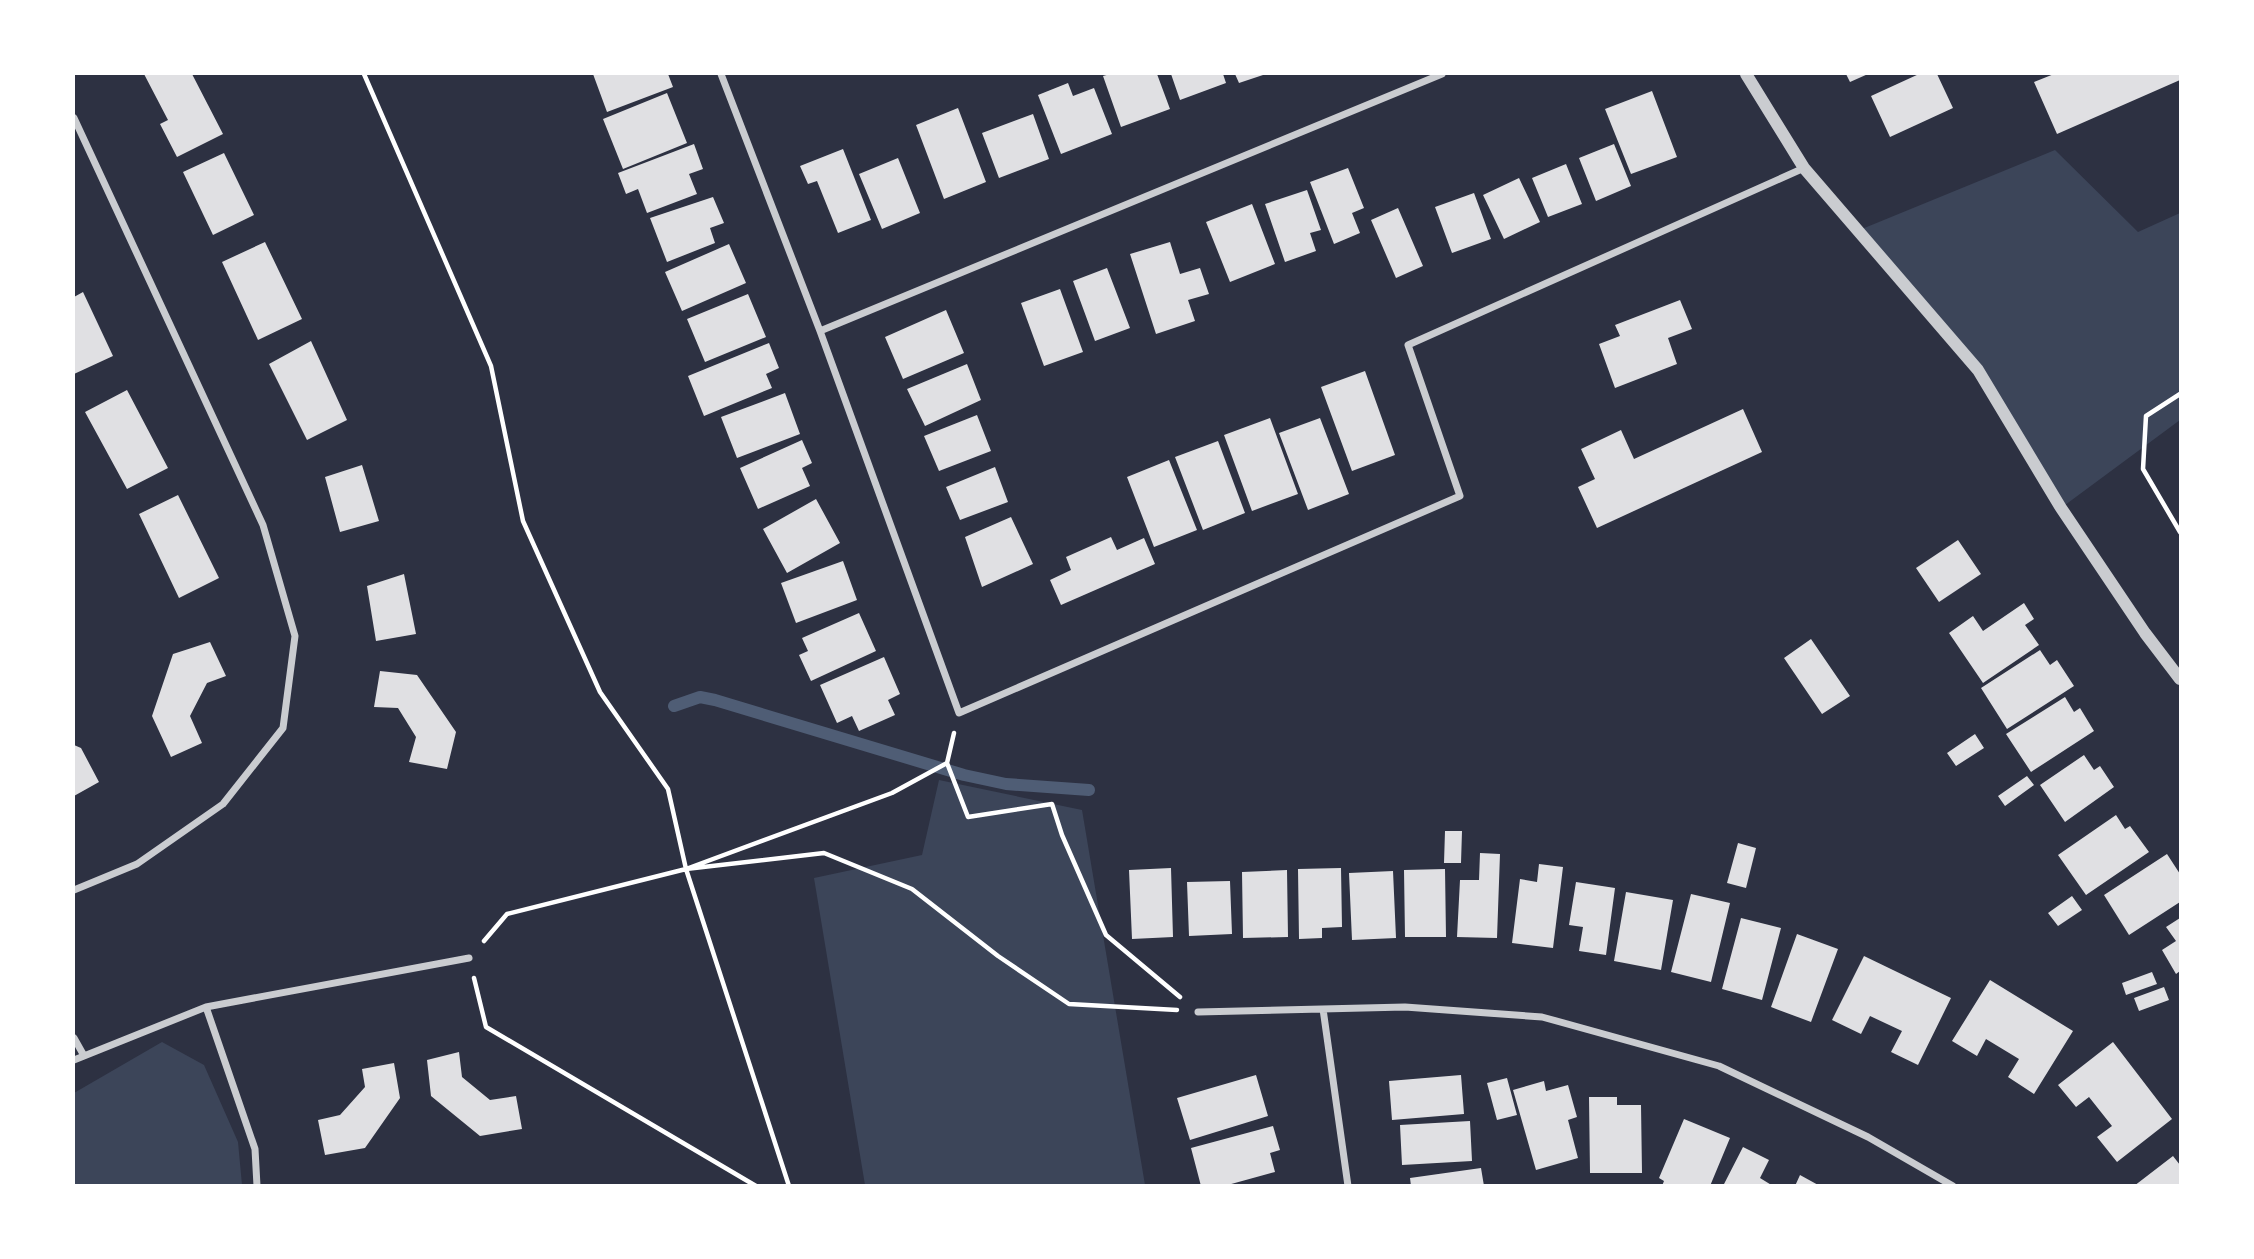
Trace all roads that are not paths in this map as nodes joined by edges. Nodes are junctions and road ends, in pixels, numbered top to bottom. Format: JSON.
{"nodes":[{"id":1,"x":721,"y":74,"type":"edge"},
{"id":2,"x":1441,"y":74,"type":"edge"},
{"id":3,"x":1746,"y":74,"type":"edge"},
{"id":4,"x":74,"y":118,"type":"edge"},
{"id":5,"x":1804,"y":168,"type":"junction"},
{"id":6,"x":820,"y":331,"type":"junction"},
{"id":7,"x":2180,"y":680,"type":"edge"},
{"id":8,"x":74,"y":890,"type":"edge"},
{"id":9,"x":469,"y":958,"type":"road end"},
{"id":10,"x":206,"y":1007,"type":"junction"},
{"id":11,"x":1323,"y":1009,"type":"junction"},
{"id":12,"x":1198,"y":1012,"type":"road end"},
{"id":13,"x":74,"y":1038,"type":"edge"},
{"id":14,"x":83,"y":1054,"type":"junction"},
{"id":15,"x":74,"y":1060,"type":"edge"},
{"id":16,"x":257,"y":1185,"type":"edge"},
{"id":17,"x":1348,"y":1185,"type":"edge"},
{"id":18,"x":1953,"y":1185,"type":"edge"}],
"edges":[{"from":1,"to":6,"type":"street"},
{"from":2,"to":6,"type":"street"},
{"from":3,"to":5,"type":"street"},
{"from":4,"to":8,"type":"street"},
{"from":5,"to":6,"type":"street"},
{"from":5,"to":7,"type":"street"},
{"from":9,"to":10,"type":"street"},
{"from":10,"to":14,"type":"street"},
{"from":10,"to":16,"type":"street"},
{"from":11,"to":12,"type":"street"},
{"from":11,"to":17,"type":"street"},
{"from":11,"to":18,"type":"street"},
{"from":13,"to":14,"type":"street"},
{"from":14,"to":15,"type":"street"}]}
